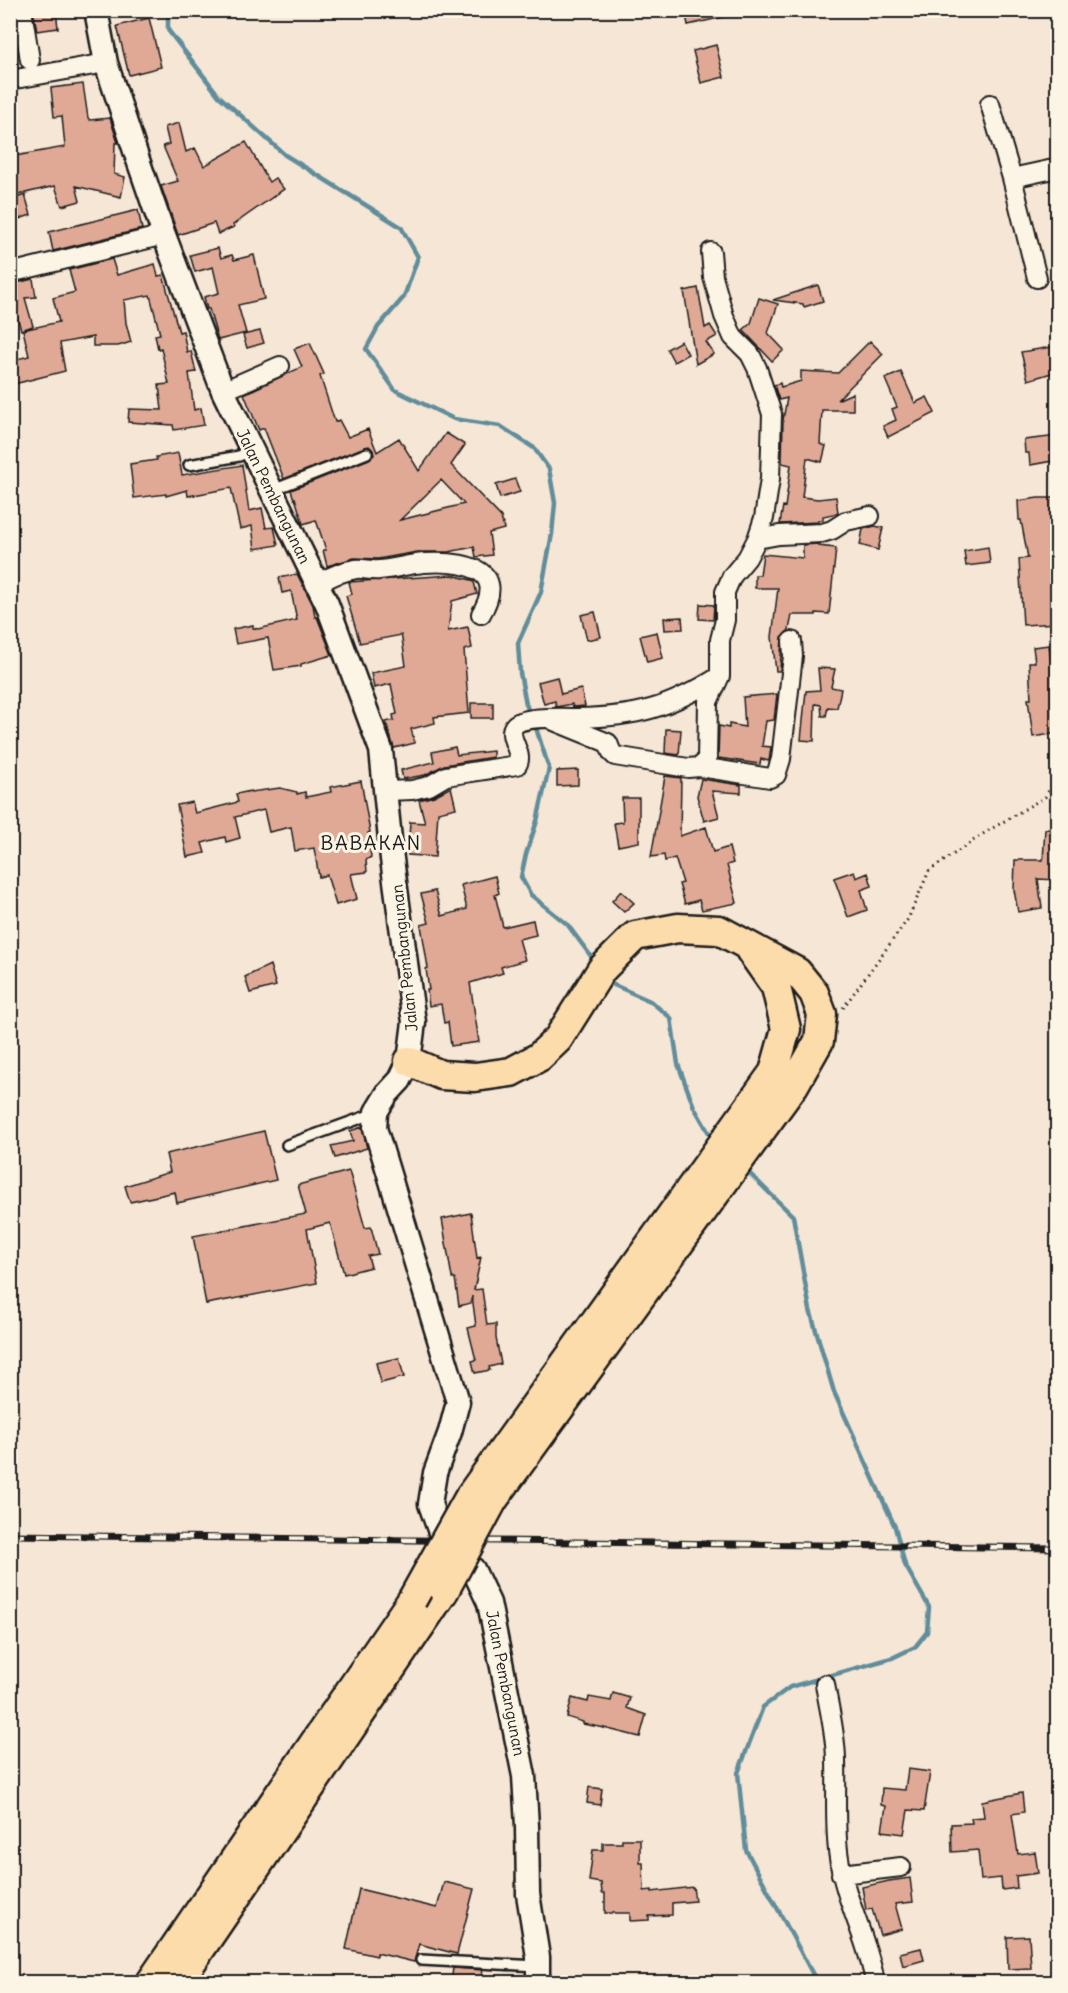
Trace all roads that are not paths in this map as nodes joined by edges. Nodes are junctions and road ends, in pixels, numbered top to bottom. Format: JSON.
{"nodes":[{"id":1,"x":96,"y":10,"type":"edge"},
{"id":2,"x":19,"y":22,"type":"edge"},
{"id":3,"x":30,"y":60,"type":"dead end"},
{"id":4,"x":106,"y":63,"type":"junction"},
{"id":5,"x":10,"y":80,"type":"edge"},
{"id":6,"x":990,"y":104,"type":"dead end"},
{"id":7,"x":1058,"y":168,"type":"edge"},
{"id":8,"x":1012,"y":178,"type":"junction"},
{"id":9,"x":164,"y":235,"type":"junction"},
{"id":10,"x":711,"y":252,"type":"dead end"},
{"id":11,"x":10,"y":273,"type":"edge"},
{"id":12,"x":1037,"y":278,"type":"dead end"},
{"id":13,"x":280,"y":366,"type":"dead end"},
{"id":14,"x":223,"y":391,"type":"junction"},
{"id":15,"x":252,"y":451,"type":"junction"},
{"id":16,"x":367,"y":453,"type":"dead end"},
{"id":17,"x":189,"y":465,"type":"dead end"},
{"id":18,"x":271,"y":491,"type":"junction"},
{"id":19,"x":870,"y":516,"type":"dead end"},
{"id":20,"x":757,"y":539,"type":"junction"},
{"id":21,"x":317,"y":584,"type":"junction"},
{"id":22,"x":481,"y":614,"type":"dead end"},
{"id":23,"x":792,"y":641,"type":"dead end"},
{"id":24,"x":720,"y":676,"type":"junction"},
{"id":25,"x":547,"y":718,"type":"junction"},
{"id":26,"x":700,"y":767,"type":"junction"},
{"id":27,"x":386,"y":791,"type":"junction"},
{"id":28,"x":746,"y":943,"type":"junction"},
{"id":29,"x":830,"y":1014,"type":"junction"},
{"id":30,"x":786,"y":1029,"type":"junction"},
{"id":31,"x":410,"y":1061,"type":"junction"},
{"id":32,"x":376,"y":1112,"type":"junction"},
{"id":33,"x":287,"y":1145,"type":"dead end"},
{"id":34,"x":737,"y":1145,"type":"junction"},
{"id":35,"x":482,"y":1498,"type":"junction"},
{"id":36,"x":825,"y":1684,"type":"dead end"},
{"id":37,"x":901,"y":1867,"type":"dead end"},
{"id":38,"x":842,"y":1874,"type":"junction"},
{"id":39,"x":421,"y":1960,"type":"dead end"},
{"id":40,"x":538,"y":1974,"type":"edge"},
{"id":41,"x":152,"y":1983,"type":"edge"},
{"id":42,"x":178,"y":1983,"type":"edge"},
{"id":43,"x":875,"y":1983,"type":"edge"}],
"edges":[{"from":1,"to":4,"type":"street","name":"Jalan Pembangunan"},
{"from":2,"to":3,"type":"street"},
{"from":4,"to":5,"type":"street"},
{"from":4,"to":9,"type":"street","name":"Jalan Pembangunan"},
{"from":6,"to":8,"type":"street"},
{"from":7,"to":8,"type":"street"},
{"from":8,"to":12,"type":"street"},
{"from":9,"to":11,"type":"street"},
{"from":9,"to":14,"type":"street","name":"Jalan Pembangunan"},
{"from":10,"to":20,"type":"street"},
{"from":13,"to":14,"type":"street"},
{"from":14,"to":15,"type":"street","name":"Jalan Pembangunan"},
{"from":15,"to":17,"type":"lane"},
{"from":15,"to":18,"type":"street","name":"Jalan Pembangunan"},
{"from":16,"to":18,"type":"lane"},
{"from":18,"to":21,"type":"street","name":"Jalan Pembangunan"},
{"from":19,"to":20,"type":"street"},
{"from":20,"to":24,"type":"street"},
{"from":21,"to":22,"type":"street"},
{"from":21,"to":27,"type":"street","name":"Jalan Pembangunan"},
{"from":23,"to":26,"type":"street"},
{"from":24,"to":25,"type":"street"},
{"from":24,"to":26,"type":"street"},
{"from":25,"to":26,"type":"street"},
{"from":25,"to":27,"type":"street"},
{"from":27,"to":31,"type":"street","name":"Jalan Pembangunan"},
{"from":28,"to":29,"type":"main road"},
{"from":28,"to":30,"type":"main road"},
{"from":28,"to":31,"type":"main road"},
{"from":29,"to":30,"type":"main road"},
{"from":29,"to":34,"type":"main road"},
{"from":30,"to":34,"type":"main road"},
{"from":31,"to":32,"type":"street","name":"Jalan Pembangunan"},
{"from":32,"to":33,"type":"lane"},
{"from":32,"to":40,"type":"street","name":"Jalan Pembangunan"},
{"from":34,"to":35,"type":"main road"},
{"from":35,"to":41,"type":"main road","bridge":true},
{"from":35,"to":42,"type":"main road","bridge":true},
{"from":36,"to":38,"type":"street"},
{"from":37,"to":38,"type":"street"},
{"from":38,"to":43,"type":"street"},
{"from":39,"to":40,"type":"lane"}]}
